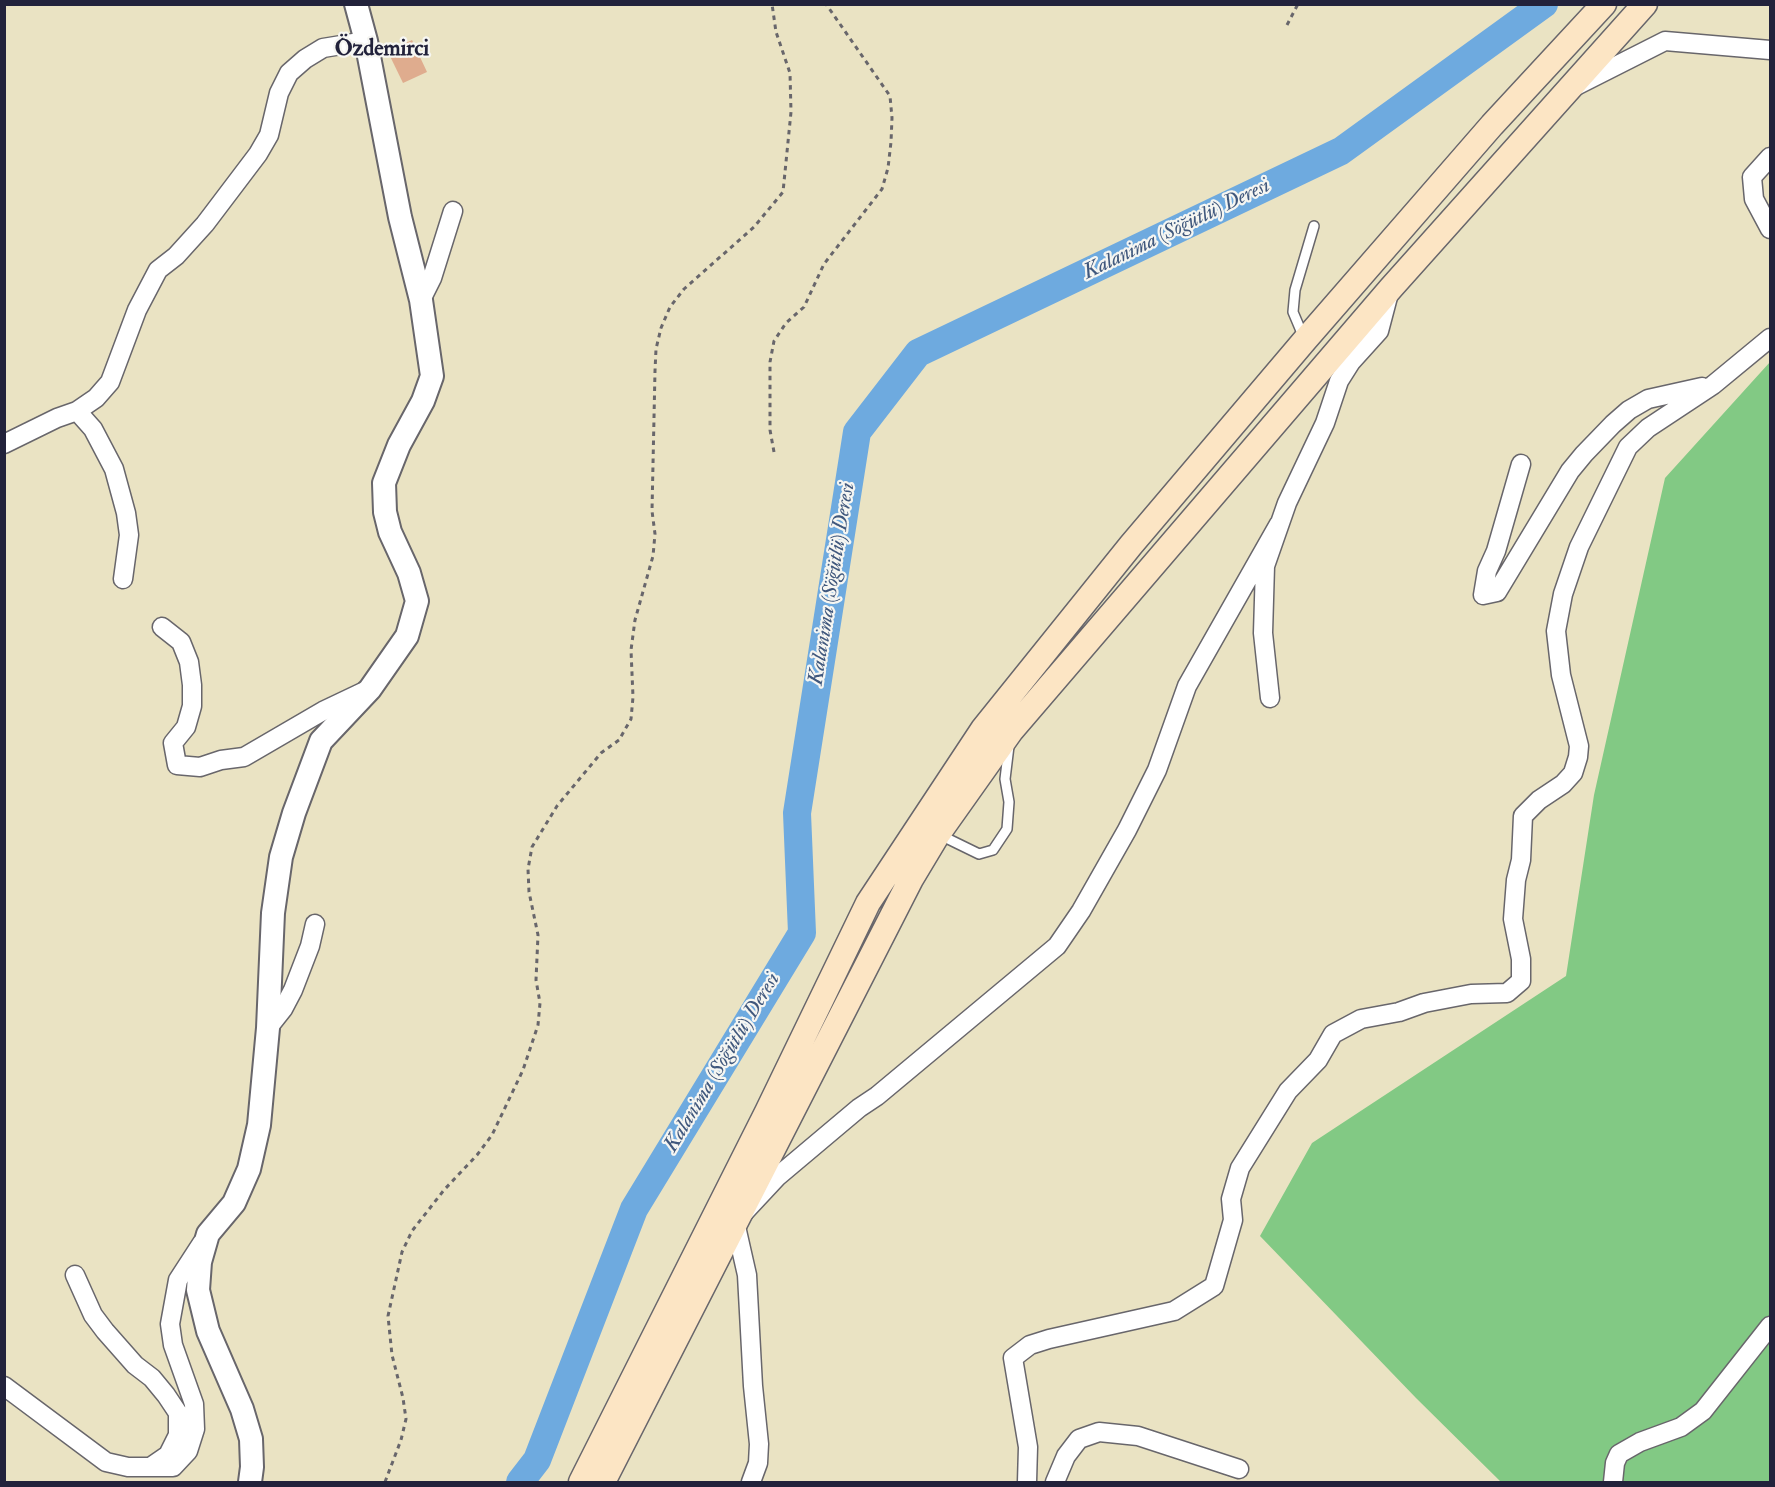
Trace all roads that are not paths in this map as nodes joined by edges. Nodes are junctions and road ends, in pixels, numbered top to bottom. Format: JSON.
{"nodes":[{"id":1,"x":356,"y":4,"type":"edge"},
{"id":2,"x":1604,"y":4,"type":"edge"},
{"id":3,"x":1645,"y":4,"type":"edge"},
{"id":4,"x":366,"y":41,"type":"junction"},
{"id":5,"x":1770,"y":50,"type":"edge"},
{"id":6,"x":1571,"y":89,"type":"junction"},
{"id":7,"x":1770,"y":157,"type":"edge"},
{"id":8,"x":453,"y":211,"type":"dead end"},
{"id":9,"x":1314,"y":226,"type":"dead end"},
{"id":10,"x":1770,"y":229,"type":"edge"},
{"id":11,"x":1390,"y":288,"type":"junction"},
{"id":12,"x":421,"y":300,"type":"junction"},
{"id":13,"x":1770,"y":338,"type":"edge"},
{"id":14,"x":1305,"y":340,"type":"junction"},
{"id":15,"x":1713,"y":385,"type":"junction"},
{"id":16,"x":77,"y":411,"type":"junction"},
{"id":17,"x":4,"y":444,"type":"edge"},
{"id":18,"x":1521,"y":464,"type":"dead end"},
{"id":19,"x":1279,"y":524,"type":"junction"},
{"id":20,"x":123,"y":579,"type":"dead end"},
{"id":21,"x":162,"y":627,"type":"dead end"},
{"id":22,"x":370,"y":689,"type":"junction"},
{"id":23,"x":1270,"y":698,"type":"dead end"},
{"id":24,"x":1011,"y":731,"type":"junction"},
{"id":25,"x":939,"y":834,"type":"junction"},
{"id":26,"x":315,"y":924,"type":"dead end"},
{"id":27,"x":268,"y":1028,"type":"junction"},
{"id":28,"x":735,"y":1222,"type":"junction"},
{"id":29,"x":208,"y":1234,"type":"junction"},
{"id":30,"x":75,"y":1275,"type":"dead end"},
{"id":31,"x":1770,"y":1326,"type":"edge"},
{"id":32,"x":4,"y":1386,"type":"edge"},
{"id":33,"x":151,"y":1467,"type":"junction"},
{"id":34,"x":1239,"y":1469,"type":"dead end"},
{"id":35,"x":250,"y":1482,"type":"edge"},
{"id":36,"x":581,"y":1482,"type":"edge"},
{"id":37,"x":603,"y":1482,"type":"edge"},
{"id":38,"x":751,"y":1482,"type":"edge"},
{"id":39,"x":1027,"y":1482,"type":"edge"},
{"id":40,"x":1055,"y":1482,"type":"edge"},
{"id":41,"x":1613,"y":1482,"type":"edge"}],
"edges":[{"from":1,"to":4,"type":"street"},
{"from":2,"to":14,"type":"main road"},
{"from":3,"to":6,"type":"main road"},
{"from":4,"to":12,"type":"street"},
{"from":4,"to":16,"type":"street"},
{"from":5,"to":6,"type":"street"},
{"from":6,"to":11,"type":"main road"},
{"from":7,"to":10,"type":"street"},
{"from":8,"to":12,"type":"street"},
{"from":9,"to":14,"type":"lane"},
{"from":11,"to":19,"type":"street"},
{"from":11,"to":24,"type":"main road"},
{"from":12,"to":22,"type":"street"},
{"from":13,"to":15,"type":"street"},
{"from":14,"to":36,"type":"main road"},
{"from":15,"to":18,"type":"street"},
{"from":15,"to":39,"type":"street"},
{"from":16,"to":17,"type":"street"},
{"from":16,"to":20,"type":"street"},
{"from":19,"to":23,"type":"street"},
{"from":19,"to":28,"type":"street"},
{"from":21,"to":22,"type":"street"},
{"from":22,"to":27,"type":"street"},
{"from":24,"to":25,"type":"main road"},
{"from":24,"to":25,"type":"lane"},
{"from":25,"to":28,"type":"main road"},
{"from":26,"to":27,"type":"street"},
{"from":27,"to":29,"type":"street"},
{"from":28,"to":37,"type":"main road"},
{"from":28,"to":38,"type":"street"},
{"from":29,"to":33,"type":"street"},
{"from":29,"to":35,"type":"street"},
{"from":30,"to":33,"type":"street"},
{"from":31,"to":41,"type":"street"},
{"from":32,"to":33,"type":"street"},
{"from":34,"to":40,"type":"street"}]}
